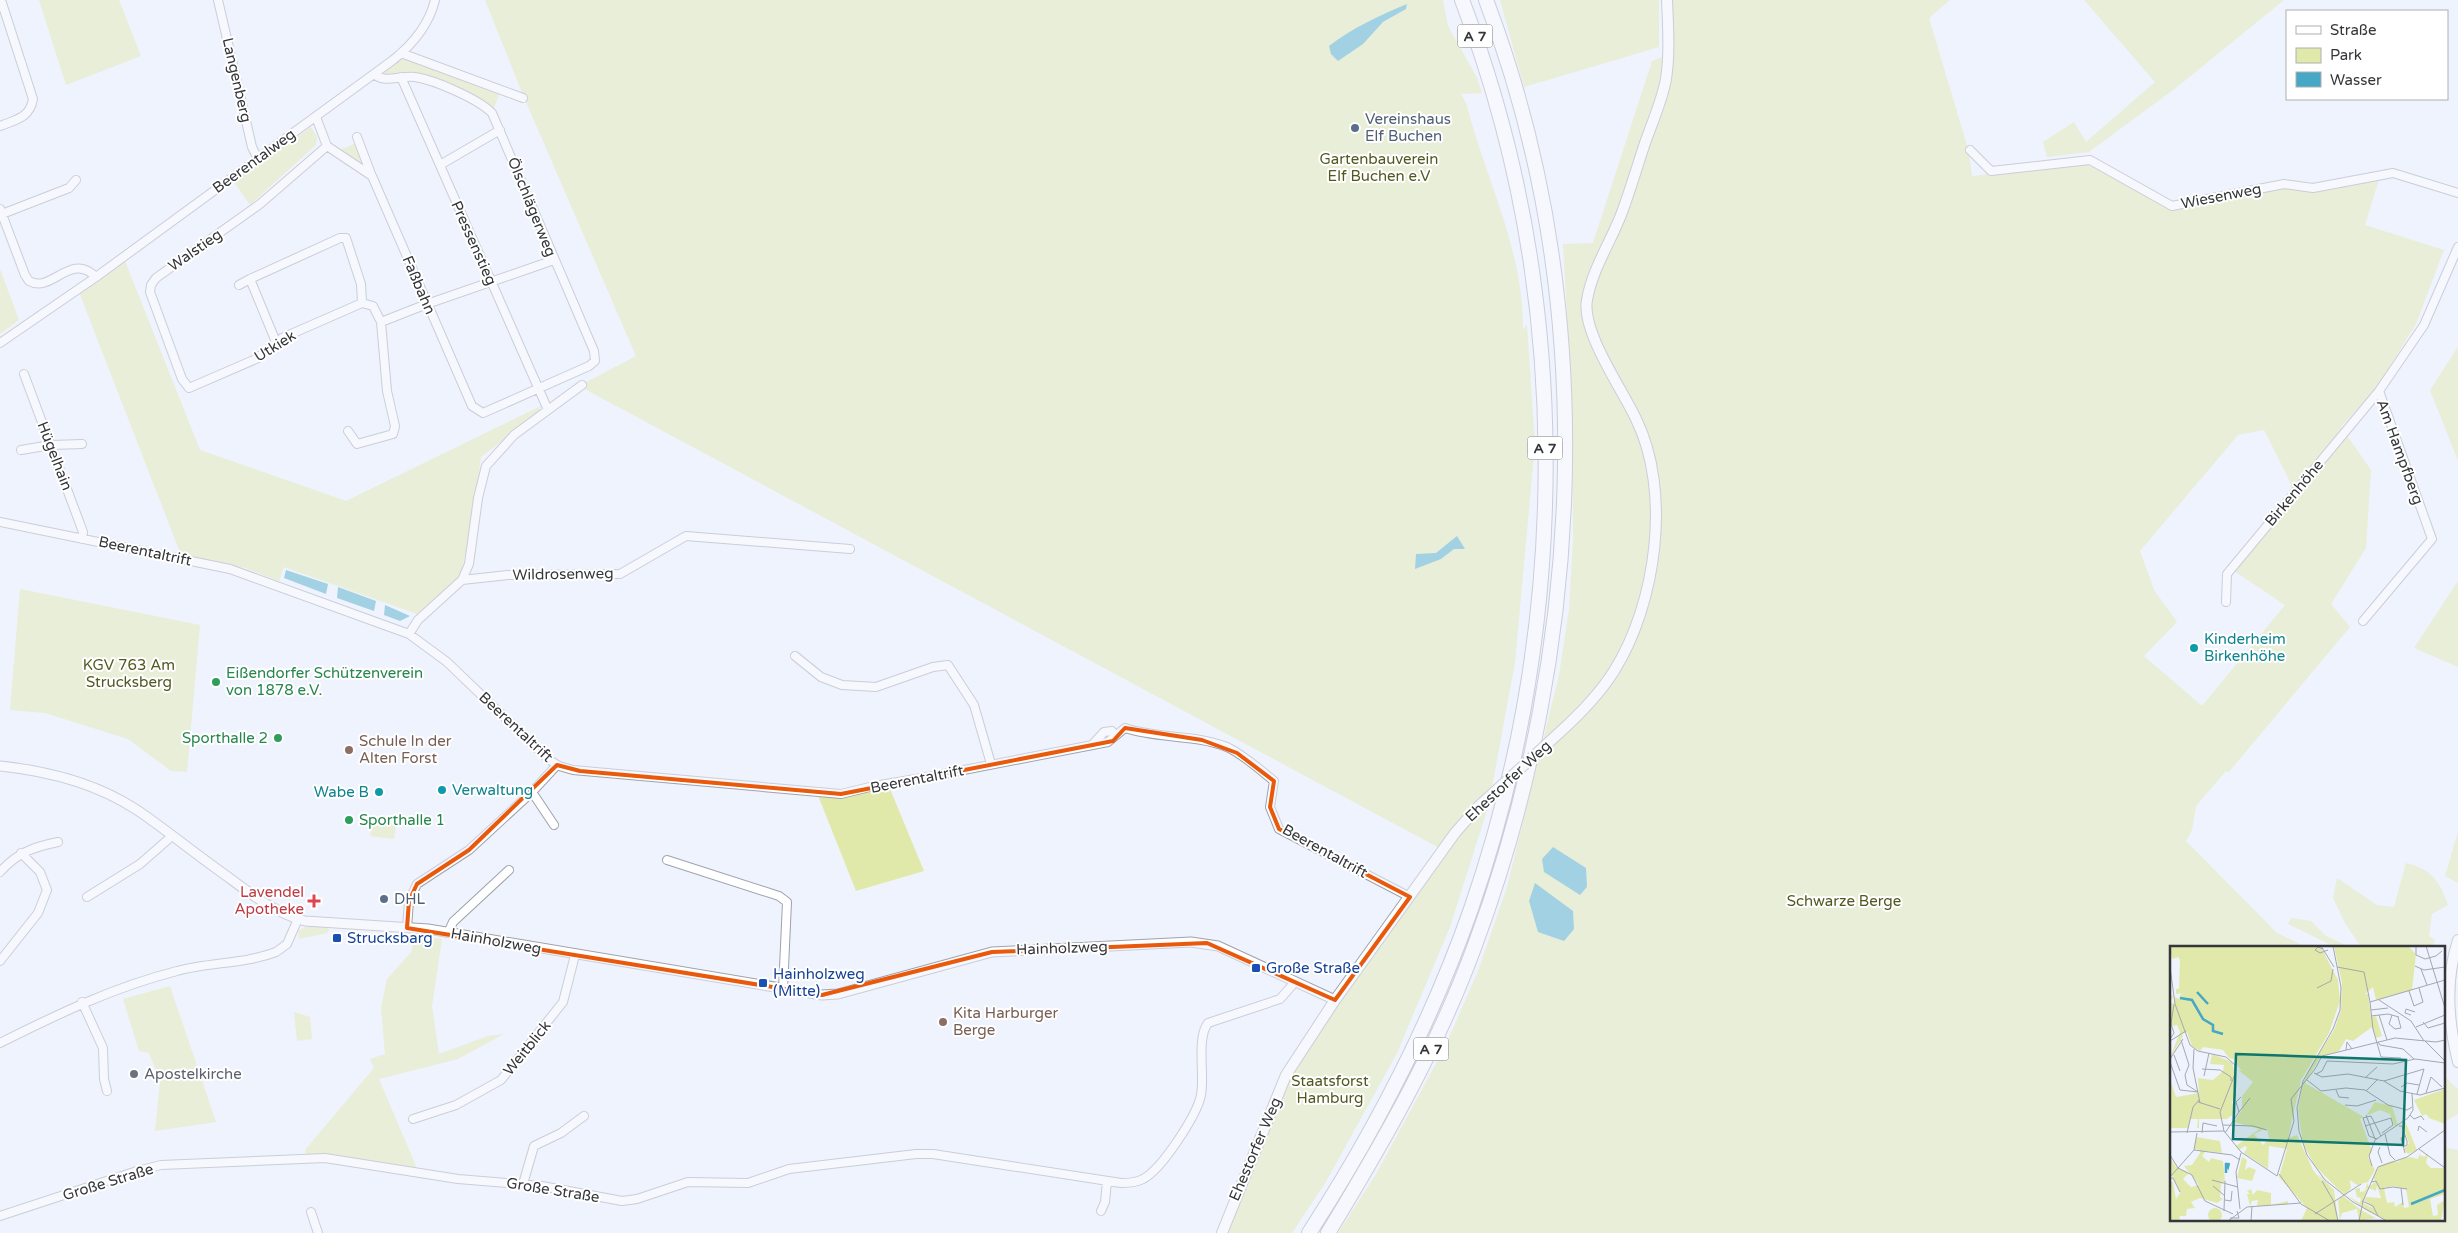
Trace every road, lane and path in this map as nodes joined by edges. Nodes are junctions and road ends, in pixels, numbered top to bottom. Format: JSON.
{"nodes":[{"id":1,"x":1,"y":0,"type":"edge"},
{"id":2,"x":218,"y":0,"type":"edge"},
{"id":3,"x":435,"y":0,"type":"edge"},
{"id":4,"x":1462,"y":0,"type":"edge"},
{"id":5,"x":1486,"y":0,"type":"edge"},
{"id":6,"x":1667,"y":0,"type":"edge"},
{"id":7,"x":401,"y":53,"type":"junction"},
{"id":8,"x":374,"y":74,"type":"junction"},
{"id":9,"x":401,"y":77,"type":"junction"},
{"id":10,"x":524,"y":98,"type":"dead end"},
{"id":11,"x":316,"y":116,"type":"junction"},
{"id":12,"x":0,"y":126,"type":"edge"},
{"id":13,"x":500,"y":130,"type":"junction"},
{"id":14,"x":357,"y":137,"type":"dead end"},
{"id":15,"x":326,"y":146,"type":"junction"},
{"id":16,"x":1970,"y":150,"type":"dead end"},
{"id":17,"x":258,"y":159,"type":"junction"},
{"id":18,"x":440,"y":165,"type":"junction"},
{"id":19,"x":372,"y":176,"type":"junction"},
{"id":20,"x":76,"y":180,"type":"dead end"},
{"id":21,"x":2458,"y":193,"type":"edge"},
{"id":22,"x":1,"y":212,"type":"edge"},
{"id":23,"x":2458,"y":247,"type":"edge"},
{"id":24,"x":554,"y":260,"type":"junction"},
{"id":25,"x":96,"y":276,"type":"junction"},
{"id":26,"x":250,"y":280,"type":"junction"},
{"id":27,"x":491,"y":282,"type":"junction"},
{"id":28,"x":239,"y":285,"type":"dead end"},
{"id":29,"x":362,"y":303,"type":"junction"},
{"id":30,"x":427,"y":304,"type":"junction"},
{"id":31,"x":381,"y":322,"type":"junction"},
{"id":32,"x":276,"y":342,"type":"junction"},
{"id":33,"x":0,"y":343,"type":"edge"},
{"id":34,"x":24,"y":374,"type":"dead end"},
{"id":35,"x":582,"y":385,"type":"dead end"},
{"id":36,"x":189,"y":388,"type":"joint"},
{"id":37,"x":538,"y":390,"type":"junction"},
{"id":38,"x":2379,"y":391,"type":"junction"},
{"id":39,"x":548,"y":410,"type":"junction"},
{"id":40,"x":348,"y":431,"type":"dead end"},
{"id":41,"x":82,"y":444,"type":"dead end"},
{"id":42,"x":50,"y":445,"type":"junction"},
{"id":43,"x":21,"y":450,"type":"dead end"},
{"id":44,"x":0,"y":522,"type":"edge"},
{"id":45,"x":82,"y":539,"type":"junction"},
{"id":46,"x":850,"y":549,"type":"dead end"},
{"id":47,"x":462,"y":580,"type":"junction"},
{"id":48,"x":2226,"y":602,"type":"dead end"},
{"id":49,"x":2363,"y":620,"type":"dead end"},
{"id":50,"x":409,"y":634,"type":"junction"},
{"id":51,"x":795,"y":656,"type":"dead end"},
{"id":52,"x":991,"y":764,"type":"junction"},
{"id":53,"x":556,"y":765,"type":"junction"},
{"id":54,"x":0,"y":766,"type":"edge"},
{"id":55,"x":532,"y":792,"type":"junction"},
{"id":56,"x":554,"y":825,"type":"dead end"},
{"id":57,"x":172,"y":836,"type":"junction"},
{"id":58,"x":58,"y":842,"type":"dead end"},
{"id":59,"x":21,"y":854,"type":"junction"},
{"id":60,"x":667,"y":860,"type":"dead end"},
{"id":61,"x":509,"y":870,"type":"dead end"},
{"id":62,"x":0,"y":872,"type":"edge"},
{"id":63,"x":87,"y":897,"type":"dead end"},
{"id":64,"x":1410,"y":897,"type":"junction"},
{"id":65,"x":298,"y":919,"type":"junction"},
{"id":66,"x":408,"y":928,"type":"junction"},
{"id":67,"x":448,"y":932,"type":"junction"},
{"id":68,"x":2458,"y":940,"type":"edge"},
{"id":69,"x":575,"y":955,"type":"junction"},
{"id":70,"x":0,"y":961,"type":"edge"},
{"id":71,"x":1295,"y":982,"type":"junction"},
{"id":72,"x":783,"y":990,"type":"junction"},
{"id":73,"x":1335,"y":1000,"type":"junction"},
{"id":74,"x":82,"y":1002,"type":"junction"},
{"id":75,"x":0,"y":1043,"type":"edge"},
{"id":76,"x":2458,"y":1062,"type":"edge"},
{"id":77,"x":107,"y":1091,"type":"dead end"},
{"id":78,"x":584,"y":1116,"type":"dead end"},
{"id":79,"x":413,"y":1119,"type":"dead end"},
{"id":80,"x":1107,"y":1181,"type":"junction"},
{"id":81,"x":523,"y":1184,"type":"junction"},
{"id":82,"x":1101,"y":1211,"type":"dead end"},
{"id":83,"x":311,"y":1212,"type":"dead end"},
{"id":84,"x":0,"y":1216,"type":"edge"},
{"id":85,"x":318,"y":1233,"type":"edge"},
{"id":86,"x":1222,"y":1233,"type":"edge"},
{"id":87,"x":1309,"y":1233,"type":"edge"},
{"id":88,"x":1328,"y":1233,"type":"edge"}],
"edges":[{"from":1,"to":12,"type":"street"},
{"from":2,"to":17,"type":"street","name":"Langenberg"},
{"from":3,"to":7,"type":"street","name":"Beerentalweg"},
{"from":4,"to":87,"type":"highway","number":"A 7"},
{"from":5,"to":88,"type":"highway","number":"A 7"},
{"from":6,"to":64,"type":"main road","name":"Ehestorfer Weg","bridge":true},
{"from":7,"to":8,"type":"street","name":"Beerentalweg"},
{"from":7,"to":10,"type":"street"},
{"from":8,"to":9,"type":"street","name":"Ölschlägerweg"},
{"from":8,"to":11,"type":"street","name":"Beerentalweg"},
{"from":9,"to":13,"type":"street","name":"Ölschlägerweg"},
{"from":9,"to":18,"type":"street","name":"Pressenstieg"},
{"from":11,"to":15,"type":"street"},
{"from":11,"to":17,"type":"street","name":"Beerentalweg"},
{"from":13,"to":18,"type":"street"},
{"from":13,"to":24,"type":"street","name":"Ölschlägerweg"},
{"from":14,"to":19,"type":"street","name":"Faßbahn"},
{"from":15,"to":19,"type":"street"},
{"from":15,"to":36,"type":"street","name":"Walstieg"},
{"from":16,"to":21,"type":"street","name":"Wiesenweg"},
{"from":17,"to":25,"type":"street","name":"Beerentalweg"},
{"from":18,"to":27,"type":"street","name":"Pressenstieg"},
{"from":19,"to":30,"type":"street","name":"Faßbahn"},
{"from":20,"to":22,"type":"street"},
{"from":22,"to":25,"type":"street"},
{"from":23,"to":38,"type":"street","name":"Am Hampfberg"},
{"from":24,"to":27,"type":"street"},
{"from":24,"to":37,"type":"street","name":"Ölschlägerweg"},
{"from":25,"to":33,"type":"street","name":"Beerentalweg"},
{"from":26,"to":28,"type":"street"},
{"from":26,"to":29,"type":"street"},
{"from":26,"to":32,"type":"street"},
{"from":27,"to":30,"type":"street"},
{"from":27,"to":37,"type":"street","name":"Pressenstieg"},
{"from":29,"to":31,"type":"street"},
{"from":29,"to":32,"type":"street","name":"Utkiek"},
{"from":30,"to":31,"type":"street"},
{"from":30,"to":37,"type":"street","name":"Faßbahn"},
{"from":31,"to":40,"type":"street"},
{"from":32,"to":36,"type":"street","name":"Utkiek"},
{"from":34,"to":42,"type":"street","name":"Hügelhain"},
{"from":35,"to":39,"type":"street"},
{"from":37,"to":39,"type":"street","name":"Pressenstieg"},
{"from":38,"to":48,"type":"street","name":"Birkenhöhe"},
{"from":38,"to":49,"type":"street","name":"Am Hampfberg"},
{"from":39,"to":47,"type":"street"},
{"from":41,"to":42,"type":"street"},
{"from":42,"to":43,"type":"street"},
{"from":42,"to":45,"type":"street","name":"Hügelhain"},
{"from":44,"to":45,"type":"street","name":"Beerentaltrift"},
{"from":45,"to":50,"type":"street","name":"Beerentaltrift"},
{"from":46,"to":47,"type":"street","name":"Wildrosenweg"},
{"from":47,"to":50,"type":"street"},
{"from":50,"to":53,"type":"street","name":"Beerentaltrift"},
{"from":51,"to":52,"type":"street"},
{"from":52,"to":53,"type":"street","name":"Beerentaltrift"},
{"from":52,"to":64,"type":"street","name":"Beerentaltrift"},
{"from":53,"to":55,"type":"street"},
{"from":54,"to":57,"type":"street"},
{"from":55,"to":56,"type":"street"},
{"from":55,"to":66,"type":"street"},
{"from":57,"to":63,"type":"street"},
{"from":57,"to":65,"type":"street"},
{"from":58,"to":59,"type":"street"},
{"from":59,"to":62,"type":"street"},
{"from":59,"to":70,"type":"street"},
{"from":60,"to":72,"type":"street"},
{"from":61,"to":67,"type":"street"},
{"from":64,"to":73,"type":"main road","name":"Ehestorfer Weg"},
{"from":65,"to":66,"type":"street","name":"Hainholzweg"},
{"from":65,"to":74,"type":"street"},
{"from":66,"to":67,"type":"street","name":"Hainholzweg"},
{"from":67,"to":69,"type":"street","name":"Hainholzweg"},
{"from":68,"to":76,"type":"main road"},
{"from":69,"to":72,"type":"street","name":"Hainholzweg"},
{"from":69,"to":79,"type":"street","name":"Weitblick"},
{"from":71,"to":72,"type":"street","name":"Hainholzweg"},
{"from":71,"to":73,"type":"street","name":"Hainholzweg"},
{"from":71,"to":80,"type":"street","name":"Große Straße"},
{"from":73,"to":86,"type":"main road","name":"Ehestorfer Weg"},
{"from":74,"to":75,"type":"street"},
{"from":74,"to":77,"type":"street"},
{"from":78,"to":81,"type":"street"},
{"from":80,"to":81,"type":"street","name":"Große Straße"},
{"from":80,"to":82,"type":"street"},
{"from":81,"to":84,"type":"street","name":"Große Straße"},
{"from":83,"to":85,"type":"street"}]}
